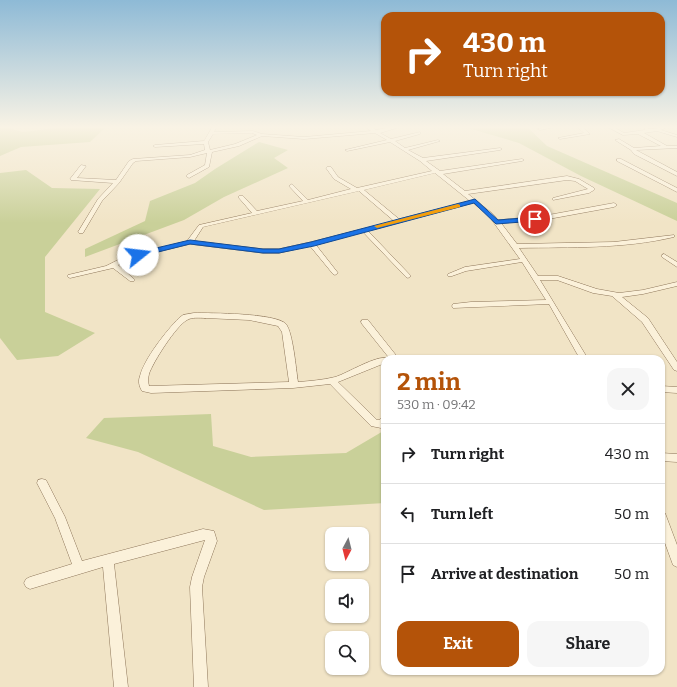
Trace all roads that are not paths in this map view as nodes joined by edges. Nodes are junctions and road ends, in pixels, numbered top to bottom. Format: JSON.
{"nodes":[{"id":1,"x":162,"y":158,"type":"edge"},
{"id":2,"x":208,"y":158,"type":"edge"},
{"id":3,"x":419,"y":158,"type":"edge"},
{"id":4,"x":436,"y":158,"type":"edge"},
{"id":5,"x":645,"y":158,"type":"edge"},
{"id":6,"x":422,"y":160,"type":"junction"},
{"id":7,"x":522,"y":160,"type":"dead end"},
{"id":8,"x":619,"y":160,"type":"dead end"},
{"id":9,"x":83,"y":166,"type":"dead end"},
{"id":10,"x":329,"y":168,"type":"dead end"},
{"id":11,"x":439,"y":172,"type":"junction"},
{"id":12,"x":677,"y":175,"type":"edge"},
{"id":13,"x":189,"y":176,"type":"dead end"},
{"id":14,"x":665,"y":178,"type":"dead end"},
{"id":15,"x":671,"y":178,"type":"dead end"},
{"id":16,"x":658,"y":180,"type":"junction"},
{"id":17,"x":117,"y":182,"type":"junction"},
{"id":18,"x":292,"y":186,"type":"dead end"},
{"id":19,"x":358,"y":190,"type":"junction"},
{"id":20,"x":677,"y":190,"type":"edge"},
{"id":21,"x":465,"y":193,"type":"junction"},
{"id":22,"x":241,"y":197,"type":"dead end"},
{"id":23,"x":555,"y":199,"type":"dead end"},
{"id":24,"x":475,"y":201,"type":"junction"},
{"id":25,"x":307,"y":202,"type":"junction"},
{"id":26,"x":614,"y":205,"type":"dead end"},
{"id":27,"x":256,"y":214,"type":"junction"},
{"id":28,"x":398,"y":221,"type":"junction"},
{"id":29,"x":496,"y":222,"type":"junction"},
{"id":30,"x":364,"y":230,"type":"junction"},
{"id":31,"x":81,"y":232,"type":"dead end"},
{"id":32,"x":672,"y":236,"type":"dead end"},
{"id":33,"x":190,"y":242,"type":"junction"},
{"id":34,"x":312,"y":244,"type":"junction"},
{"id":35,"x":515,"y":246,"type":"junction"},
{"id":36,"x":664,"y":256,"type":"dead end"},
{"id":37,"x":524,"y":260,"type":"junction"},
{"id":38,"x":113,"y":265,"type":"junction"},
{"id":39,"x":677,"y":265,"type":"edge"},
{"id":40,"x":335,"y":273,"type":"dead end"},
{"id":41,"x":450,"y":275,"type":"dead end"},
{"id":42,"x":70,"y":276,"type":"dead end"},
{"id":43,"x":408,"y":276,"type":"dead end"},
{"id":44,"x":536,"y":278,"type":"junction"},
{"id":45,"x":132,"y":280,"type":"dead end"},
{"id":46,"x":677,"y":284,"type":"edge"},
{"id":47,"x":615,"y":295,"type":"junction"},
{"id":48,"x":551,"y":302,"type":"junction"},
{"id":49,"x":456,"y":306,"type":"dead end"},
{"id":50,"x":365,"y":322,"type":"dead end"},
{"id":51,"x":392,"y":355,"type":"edge"},
{"id":52,"x":582,"y":355,"type":"edge"},
{"id":53,"x":381,"y":362,"type":"edge"},
{"id":54,"x":677,"y":368,"type":"edge"},
{"id":55,"x":332,"y":381,"type":"junction"},
{"id":56,"x":294,"y":384,"type":"junction"},
{"id":57,"x":665,"y":389,"type":"edge"},
{"id":58,"x":677,"y":390,"type":"edge"},
{"id":59,"x":381,"y":423,"type":"edge"},
{"id":60,"x":665,"y":457,"type":"edge"},
{"id":61,"x":677,"y":458,"type":"edge"},
{"id":62,"x":42,"y":483,"type":"dead end"},
{"id":63,"x":665,"y":528,"type":"edge"},
{"id":64,"x":108,"y":560,"type":"junction"},
{"id":65,"x":677,"y":561,"type":"edge"},
{"id":66,"x":78,"y":568,"type":"junction"},
{"id":67,"x":30,"y":583,"type":"dead end"},
{"id":68,"x":121,"y":687,"type":"edge"},
{"id":69,"x":201,"y":687,"type":"edge"}],
"edges":[{"from":1,"to":17,"type":"street"},
{"from":2,"to":13,"type":"street"},
{"from":3,"to":6,"type":"street"},
{"from":4,"to":6,"type":"street"},
{"from":5,"to":12,"type":"street"},
{"from":6,"to":11,"type":"street"},
{"from":7,"to":11,"type":"street"},
{"from":8,"to":16,"type":"street"},
{"from":9,"to":17,"type":"street"},
{"from":10,"to":19,"type":"street"},
{"from":11,"to":19,"type":"street"},
{"from":11,"to":21,"type":"street"},
{"from":12,"to":15,"type":"street"},
{"from":14,"to":16,"type":"street"},
{"from":16,"to":20,"type":"street"},
{"from":17,"to":31,"type":"street"},
{"from":18,"to":25,"type":"street"},
{"from":19,"to":25,"type":"street"},
{"from":19,"to":28,"type":"street"},
{"from":21,"to":23,"type":"street"},
{"from":21,"to":24,"type":"street"},
{"from":22,"to":27,"type":"street"},
{"from":24,"to":28,"type":"street"},
{"from":24,"to":29,"type":"street"},
{"from":25,"to":27,"type":"street"},
{"from":26,"to":29,"type":"street"},
{"from":27,"to":33,"type":"street"},
{"from":28,"to":30,"type":"street"},
{"from":29,"to":35,"type":"street"},
{"from":30,"to":34,"type":"street"},
{"from":30,"to":43,"type":"street"},
{"from":32,"to":35,"type":"street"},
{"from":33,"to":34,"type":"street"},
{"from":33,"to":38,"type":"street"},
{"from":34,"to":40,"type":"street"},
{"from":35,"to":37,"type":"street"},
{"from":36,"to":39,"type":"street"},
{"from":37,"to":41,"type":"street"},
{"from":37,"to":44,"type":"street"},
{"from":38,"to":42,"type":"street"},
{"from":38,"to":45,"type":"street"},
{"from":44,"to":47,"type":"street"},
{"from":44,"to":48,"type":"street"},
{"from":46,"to":47,"type":"street"},
{"from":47,"to":54,"type":"street"},
{"from":48,"to":49,"type":"street"},
{"from":48,"to":52,"type":"street"},
{"from":50,"to":51,"type":"street"},
{"from":53,"to":55,"type":"street"},
{"from":55,"to":56,"type":"street"},
{"from":55,"to":59,"type":"street"},
{"from":56,"to":56,"type":"street"},
{"from":57,"to":58,"type":"street"},
{"from":60,"to":61,"type":"street"},
{"from":62,"to":66,"type":"street"},
{"from":63,"to":65,"type":"street"},
{"from":64,"to":66,"type":"street"},
{"from":64,"to":68,"type":"street"},
{"from":64,"to":69,"type":"street"},
{"from":66,"to":67,"type":"street"}]}
